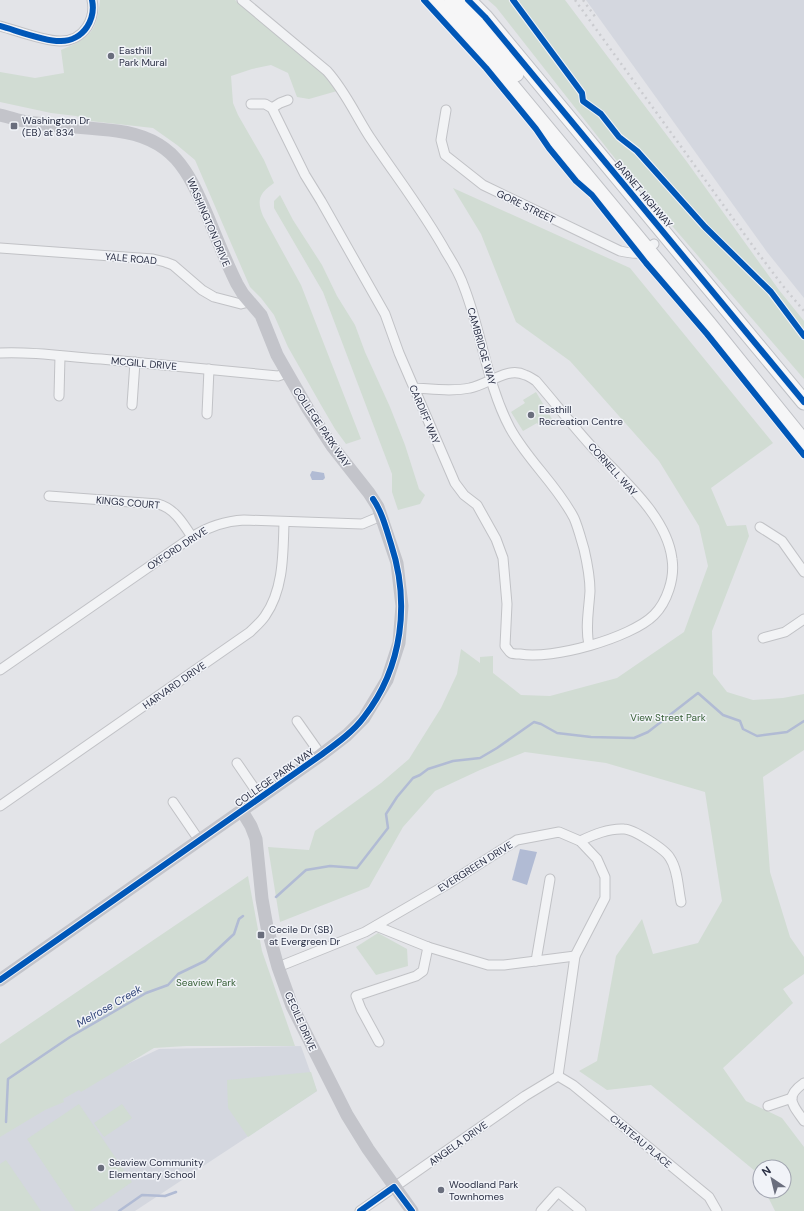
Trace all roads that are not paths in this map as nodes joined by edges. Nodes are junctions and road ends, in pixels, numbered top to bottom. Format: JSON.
{"nodes":[{"id":1,"x":92,"y":0,"type":"edge"},
{"id":2,"x":242,"y":0,"type":"edge"},
{"id":3,"x":434,"y":0,"type":"edge"},
{"id":4,"x":452,"y":0,"type":"edge"},
{"id":5,"x":468,"y":0,"type":"edge"},
{"id":6,"x":0,"y":26,"type":"edge"},
{"id":7,"x":288,"y":100,"type":"dead end"},
{"id":8,"x":251,"y":104,"type":"dead end"},
{"id":9,"x":272,"y":108,"type":"junction"},
{"id":10,"x":446,"y":110,"type":"dead end"},
{"id":11,"x":0,"y":115,"type":"edge"},
{"id":12,"x":650,"y":247,"type":"junction"},
{"id":13,"x":0,"y":248,"type":"edge"},
{"id":14,"x":249,"y":302,"type":"junction"},
{"id":15,"x":0,"y":353,"type":"edge"},
{"id":16,"x":60,"y":356,"type":"junction"},
{"id":17,"x":135,"y":362,"type":"junction"},
{"id":18,"x":209,"y":369,"type":"junction"},
{"id":19,"x":287,"y":373,"type":"junction"},
{"id":20,"x":492,"y":380,"type":"junction"},
{"id":21,"x":415,"y":388,"type":"junction"},
{"id":22,"x":59,"y":396,"type":"dead end"},
{"id":23,"x":804,"y":402,"type":"edge"},
{"id":24,"x":132,"y":404,"type":"dead end"},
{"id":25,"x":207,"y":414,"type":"dead end"},
{"id":26,"x":804,"y":429,"type":"edge"},
{"id":27,"x":804,"y":442,"type":"edge"},
{"id":28,"x":49,"y":496,"type":"dead end"},
{"id":29,"x":381,"y":516,"type":"junction"},
{"id":30,"x":284,"y":522,"type":"junction"},
{"id":31,"x":760,"y":526,"type":"dead end"},
{"id":32,"x":192,"y":537,"type":"junction"},
{"id":33,"x":804,"y":572,"type":"edge"},
{"id":34,"x":804,"y":619,"type":"edge"},
{"id":35,"x":763,"y":638,"type":"dead end"},
{"id":36,"x":589,"y":645,"type":"junction"},
{"id":37,"x":0,"y":670,"type":"edge"},
{"id":38,"x":297,"y":721,"type":"dead end"},
{"id":39,"x":321,"y":756,"type":"junction"},
{"id":40,"x":237,"y":763,"type":"dead end"},
{"id":41,"x":260,"y":798,"type":"junction"},
{"id":42,"x":173,"y":802,"type":"dead end"},
{"id":43,"x":0,"y":806,"type":"edge"},
{"id":44,"x":242,"y":811,"type":"junction"},
{"id":45,"x":199,"y":840,"type":"junction"},
{"id":46,"x":580,"y":841,"type":"junction"},
{"id":47,"x":550,"y":879,"type":"dead end"},
{"id":48,"x":681,"y":902,"type":"dead end"},
{"id":49,"x":376,"y":926,"type":"junction"},
{"id":50,"x":428,"y":947,"type":"junction"},
{"id":51,"x":575,"y":956,"type":"junction"},
{"id":52,"x":536,"y":960,"type":"junction"},
{"id":53,"x":278,"y":967,"type":"junction"},
{"id":54,"x":0,"y":980,"type":"edge"},
{"id":55,"x":379,"y":1042,"type":"dead end"},
{"id":56,"x":558,"y":1076,"type":"junction"},
{"id":57,"x":804,"y":1083,"type":"edge"},
{"id":58,"x":792,"y":1098,"type":"junction"},
{"id":59,"x":768,"y":1106,"type":"dead end"},
{"id":60,"x":804,"y":1121,"type":"edge"},
{"id":61,"x":394,"y":1187,"type":"junction"},
{"id":62,"x":360,"y":1211,"type":"edge"},
{"id":63,"x":412,"y":1211,"type":"edge"},
{"id":64,"x":541,"y":1211,"type":"edge"},
{"id":65,"x":581,"y":1211,"type":"edge"},
{"id":66,"x":717,"y":1211,"type":"edge"}],
"edges":[{"from":1,"to":6,"type":"street"},
{"from":2,"to":20,"type":"street","name":"CAMBRIDGE WAY"},
{"from":3,"to":12,"type":"main road"},
{"from":4,"to":12,"type":"main road"},
{"from":5,"to":23,"type":"main road","name":"BARNET HIGHWAY"},
{"from":7,"to":9,"type":"street"},
{"from":8,"to":9,"type":"street"},
{"from":9,"to":21,"type":"street","name":"CARDIFF WAY"},
{"from":10,"to":12,"type":"street","name":"GORE STREET"},
{"from":11,"to":14,"type":"street","name":"WASHINGTON DRIVE"},
{"from":12,"to":26,"type":"main road"},
{"from":12,"to":27,"type":"main road"},
{"from":13,"to":14,"type":"street","name":"YALE ROAD"},
{"from":14,"to":19,"type":"street","name":"COLLEGE PARK WAY"},
{"from":15,"to":16,"type":"street","name":"MCGILL DRIVE"},
{"from":16,"to":17,"type":"street","name":"MCGILL DRIVE"},
{"from":16,"to":22,"type":"street"},
{"from":17,"to":18,"type":"street","name":"MCGILL DRIVE"},
{"from":17,"to":24,"type":"street"},
{"from":18,"to":19,"type":"street","name":"MCGILL DRIVE"},
{"from":18,"to":25,"type":"street"},
{"from":19,"to":29,"type":"street","name":"COLLEGE PARK WAY"},
{"from":20,"to":21,"type":"street","name":"CORNELL WAY"},
{"from":20,"to":36,"type":"street","name":"CAMBRIDGE WAY"},
{"from":20,"to":36,"type":"street","name":"CORNELL WAY"},
{"from":21,"to":36,"type":"street","name":"CARDIFF WAY"},
{"from":28,"to":32,"type":"street","name":"KINGS COURT"},
{"from":29,"to":30,"type":"street","name":"OXFORD DRIVE"},
{"from":29,"to":39,"type":"street","name":"COLLEGE PARK WAY"},
{"from":30,"to":32,"type":"street","name":"OXFORD DRIVE"},
{"from":30,"to":43,"type":"street","name":"HARVARD DRIVE"},
{"from":31,"to":33,"type":"street"},
{"from":32,"to":37,"type":"street","name":"OXFORD DRIVE"},
{"from":34,"to":35,"type":"street"},
{"from":38,"to":39,"type":"street"},
{"from":39,"to":41,"type":"street","name":"COLLEGE PARK WAY"},
{"from":40,"to":41,"type":"street"},
{"from":41,"to":44,"type":"street","name":"COLLEGE PARK WAY"},
{"from":42,"to":45,"type":"street"},
{"from":44,"to":45,"type":"street","name":"COLLEGE PARK WAY"},
{"from":44,"to":53,"type":"street","name":"CECILE DRIVE"},
{"from":45,"to":54,"type":"street","name":"COLLEGE PARK WAY"},
{"from":46,"to":48,"type":"street"},
{"from":46,"to":49,"type":"street","name":"EVERGREEN DRIVE"},
{"from":46,"to":51,"type":"street","name":"EVERGREEN DRIVE"},
{"from":47,"to":52,"type":"street"},
{"from":49,"to":50,"type":"street"},
{"from":49,"to":53,"type":"street","name":"EVERGREEN DRIVE"},
{"from":50,"to":52,"type":"street"},
{"from":50,"to":55,"type":"street"},
{"from":51,"to":52,"type":"street"},
{"from":51,"to":56,"type":"street","name":"EVERGREEN DRIVE"},
{"from":53,"to":61,"type":"street","name":"CECILE DRIVE"},
{"from":56,"to":61,"type":"street","name":"ANGELA DRIVE"},
{"from":56,"to":66,"type":"street","name":"CHATEAU PLACE"},
{"from":57,"to":58,"type":"street"},
{"from":58,"to":59,"type":"street"},
{"from":58,"to":60,"type":"street"},
{"from":61,"to":62,"type":"street","name":"ANGELA DRIVE"},
{"from":61,"to":63,"type":"street","name":"CECILE DRIVE"},
{"from":64,"to":65,"type":"street"}]}
